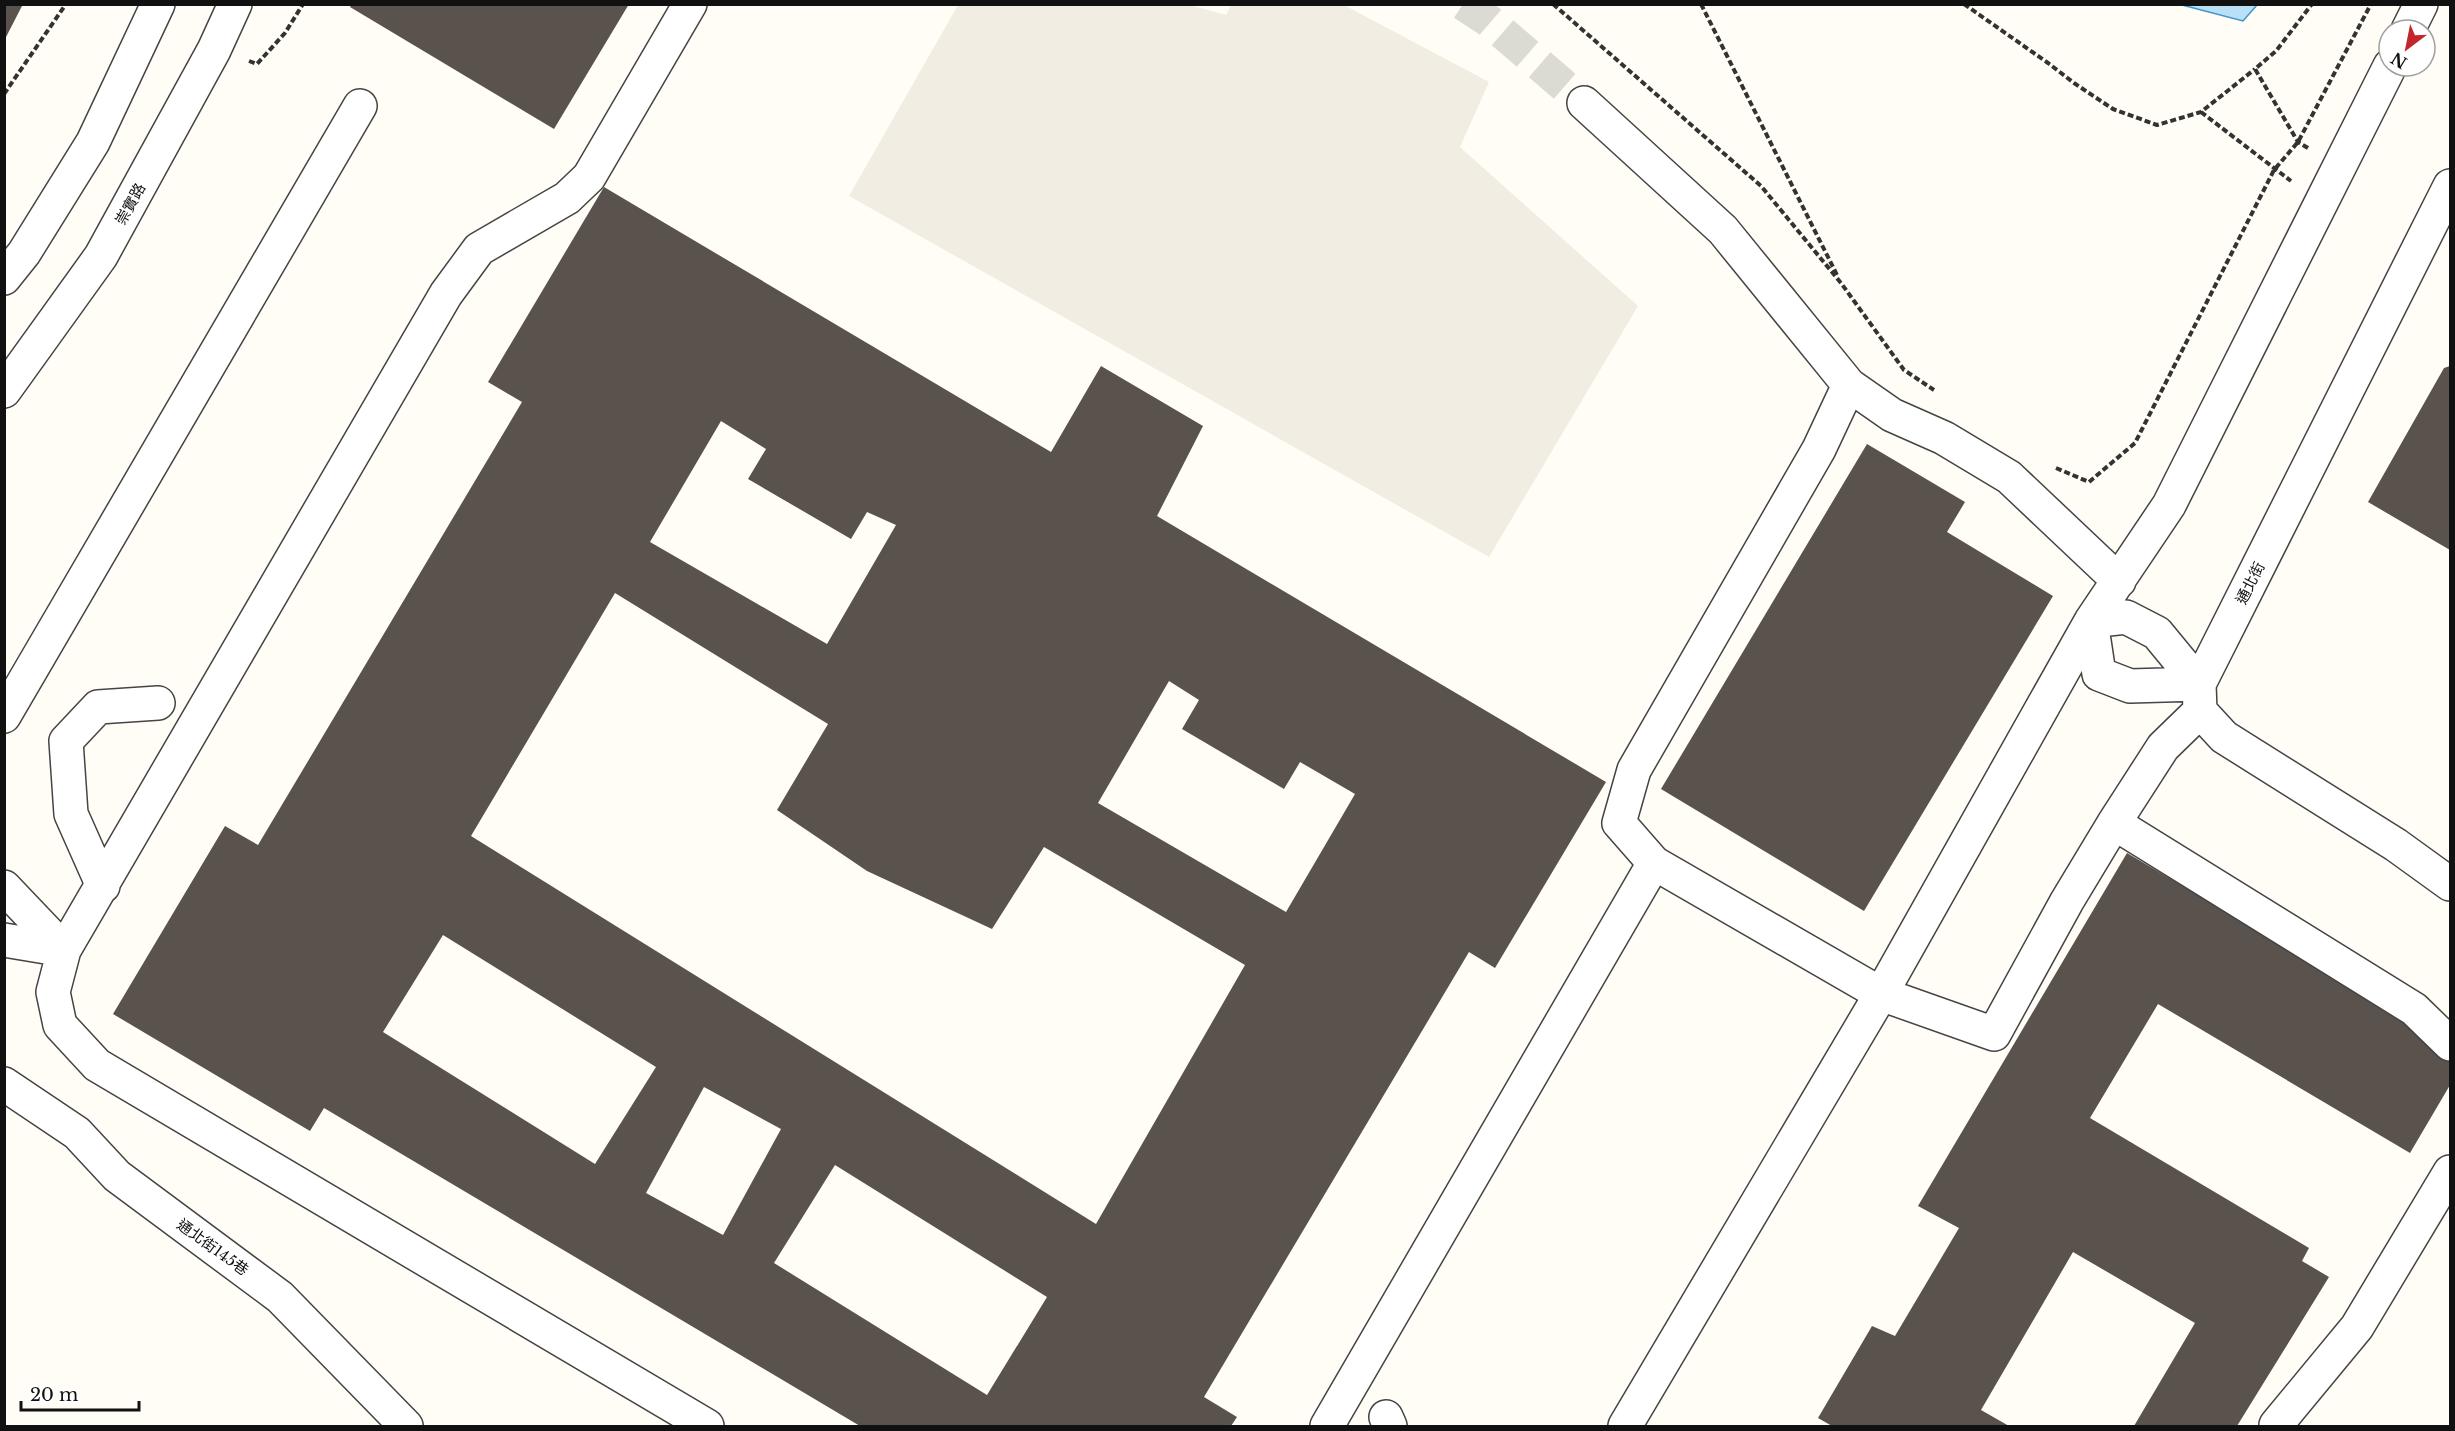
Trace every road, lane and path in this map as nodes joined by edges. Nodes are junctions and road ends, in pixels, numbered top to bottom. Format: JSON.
{"nodes":[{"id":1,"x":66,"y":4,"type":"edge"},
{"id":2,"x":158,"y":4,"type":"edge"},
{"id":3,"x":235,"y":4,"type":"edge"},
{"id":4,"x":303,"y":4,"type":"edge"},
{"id":5,"x":690,"y":4,"type":"edge"},
{"id":6,"x":1553,"y":4,"type":"edge"},
{"id":7,"x":1701,"y":4,"type":"edge"},
{"id":8,"x":1964,"y":4,"type":"edge"},
{"id":9,"x":2312,"y":4,"type":"edge"},
{"id":10,"x":2372,"y":4,"type":"edge"},
{"id":11,"x":2421,"y":4,"type":"edge"},
{"id":12,"x":2414,"y":18,"type":"edge"},
{"id":13,"x":257,"y":64,"type":"dead end"},
{"id":14,"x":2255,"y":69,"type":"junction"},
{"id":15,"x":2384,"y":78,"type":"edge"},
{"id":16,"x":4,"y":94,"type":"edge"},
{"id":17,"x":1584,"y":103,"type":"tunnel mouth"},
{"id":18,"x":360,"y":106,"type":"dead end"},
{"id":19,"x":2201,"y":112,"type":"junction"},
{"id":20,"x":2298,"y":142,"type":"junction"},
{"id":21,"x":2339,"y":166,"type":"junction"},
{"id":22,"x":2274,"y":170,"type":"junction"},
{"id":23,"x":2448,"y":197,"type":"edge"},
{"id":24,"x":2322,"y":201,"type":"junction"},
{"id":25,"x":4,"y":278,"type":"edge"},
{"id":26,"x":1841,"y":283,"type":"junction"},
{"id":27,"x":1849,"y":385,"type":"junction"},
{"id":28,"x":4,"y":392,"type":"edge"},
{"id":29,"x":1942,"y":397,"type":"dead end"},
{"id":30,"x":2049,"y":465,"type":"dead end"},
{"id":31,"x":2119,"y":580,"type":"junction"},
{"id":32,"x":2091,"y":621,"type":"junction"},
{"id":33,"x":2200,"y":698,"type":"junction"},
{"id":34,"x":158,"y":703,"type":"dead end"},
{"id":35,"x":4,"y":716,"type":"edge"},
{"id":36,"x":2114,"y":823,"type":"junction"},
{"id":37,"x":1653,"y":863,"type":"junction"},
{"id":38,"x":2451,"y":884,"type":"edge"},
{"id":39,"x":103,"y":886,"type":"junction"},
{"id":40,"x":4,"y":887,"type":"edge"},
{"id":41,"x":4,"y":940,"type":"edge"},
{"id":42,"x":64,"y":950,"type":"junction"},
{"id":43,"x":1881,"y":994,"type":"junction"},
{"id":44,"x":2451,"y":1044,"type":"edge"},
{"id":45,"x":4,"y":1084,"type":"edge"},
{"id":46,"x":2451,"y":1172,"type":"edge"},
{"id":47,"x":690,"y":1422,"type":"edge"},
{"id":48,"x":2276,"y":1425,"type":"dead end"},
{"id":49,"x":406,"y":1426,"type":"edge"},
{"id":50,"x":1326,"y":1426,"type":"edge"},
{"id":51,"x":1624,"y":1426,"type":"edge"}],
"edges":[{"from":1,"to":16,"type":"path"},
{"from":2,"to":25,"type":"street"},
{"from":3,"to":28,"type":"street","name":"崇實路"},
{"from":4,"to":13,"type":"path"},
{"from":5,"to":39,"type":"street"},
{"from":6,"to":26,"type":"path"},
{"from":7,"to":26,"type":"path"},
{"from":8,"to":19,"type":"path"},
{"from":9,"to":14,"type":"path"},
{"from":10,"to":20,"type":"path"},
{"from":11,"to":12,"type":"street"},
{"from":14,"to":19,"type":"path"},
{"from":14,"to":20,"type":"path"},
{"from":15,"to":21,"type":"street"},
{"from":17,"to":27,"type":"street"},
{"from":18,"to":35,"type":"street"},
{"from":19,"to":22,"type":"path"},
{"from":20,"to":21,"type":"path"},
{"from":20,"to":22,"type":"path"},
{"from":21,"to":24,"type":"street"},
{"from":22,"to":24,"type":"path"},
{"from":22,"to":30,"type":"path"},
{"from":23,"to":33,"type":"street","name":"通北街"},
{"from":24,"to":31,"type":"street"},
{"from":26,"to":29,"type":"path"},
{"from":27,"to":31,"type":"street"},
{"from":27,"to":37,"type":"street"},
{"from":31,"to":32,"type":"street"},
{"from":32,"to":33,"type":"street"},
{"from":32,"to":33,"type":"street"},
{"from":32,"to":43,"type":"street"},
{"from":33,"to":36,"type":"street","name":"通北街"},
{"from":33,"to":38,"type":"street"},
{"from":34,"to":39,"type":"street"},
{"from":36,"to":43,"type":"street","name":"通北街"},
{"from":36,"to":44,"type":"street"},
{"from":37,"to":43,"type":"street"},
{"from":37,"to":50,"type":"street"},
{"from":39,"to":42,"type":"street"},
{"from":40,"to":42,"type":"street"},
{"from":41,"to":42,"type":"street"},
{"from":42,"to":47,"type":"street"},
{"from":43,"to":51,"type":"street"},
{"from":45,"to":49,"type":"street","name":"通北街145巷"},
{"from":46,"to":48,"type":"street"}]}
